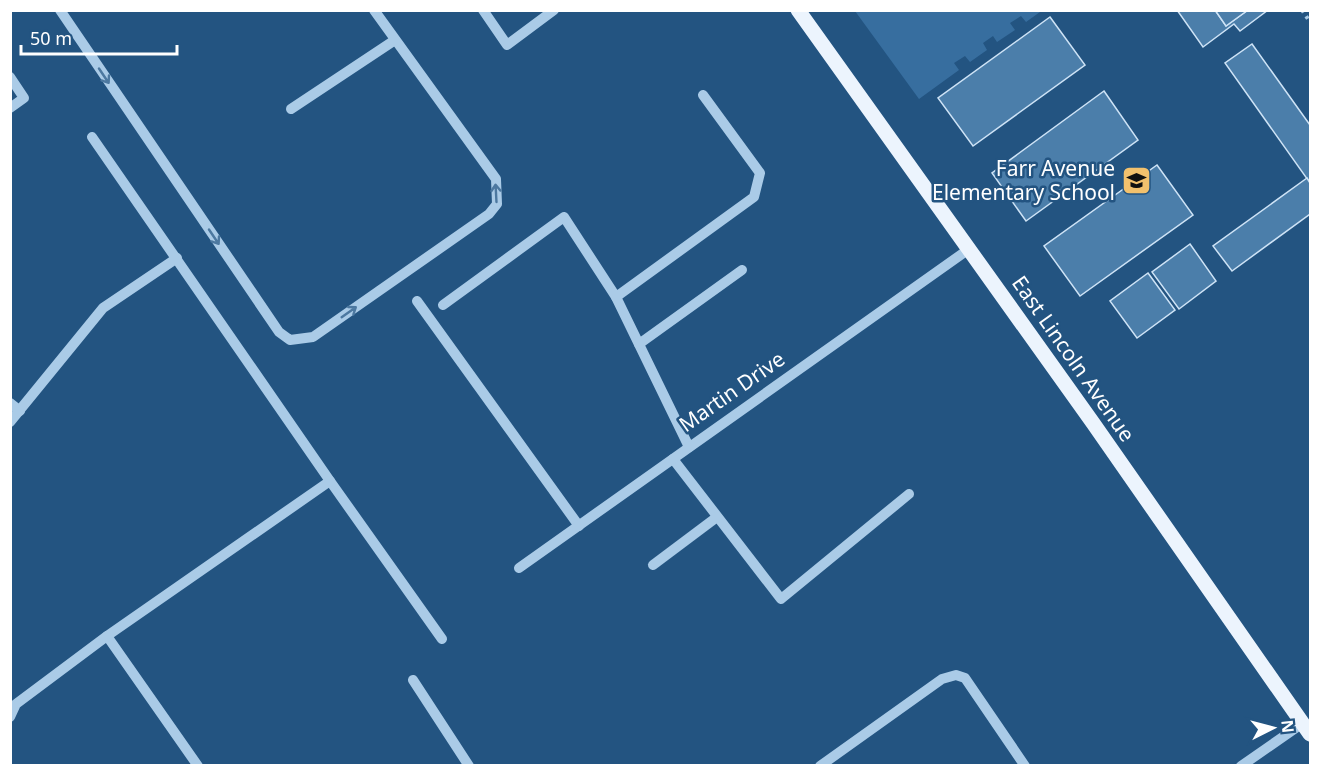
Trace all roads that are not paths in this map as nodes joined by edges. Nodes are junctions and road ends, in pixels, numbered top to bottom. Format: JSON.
{"nodes":[{"id":1,"x":60,"y":10,"type":"edge"},
{"id":2,"x":374,"y":10,"type":"edge"},
{"id":3,"x":483,"y":10,"type":"edge"},
{"id":4,"x":554,"y":10,"type":"edge"},
{"id":5,"x":798,"y":10,"type":"edge"},
{"id":6,"x":395,"y":40,"type":"junction"},
{"id":7,"x":10,"y":77,"type":"edge"},
{"id":8,"x":704,"y":95,"type":"dead end"},
{"id":9,"x":10,"y":108,"type":"edge"},
{"id":10,"x":291,"y":109,"type":"dead end"},
{"id":11,"x":92,"y":137,"type":"dead end"},
{"id":12,"x":969,"y":249,"type":"junction"},
{"id":13,"x":177,"y":258,"type":"junction"},
{"id":14,"x":742,"y":270,"type":"dead end"},
{"id":15,"x":616,"y":297,"type":"junction"},
{"id":16,"x":417,"y":301,"type":"dead end"},
{"id":17,"x":443,"y":305,"type":"dead end"},
{"id":18,"x":639,"y":344,"type":"junction"},
{"id":19,"x":10,"y":403,"type":"edge"},
{"id":20,"x":20,"y":411,"type":"junction"},
{"id":21,"x":10,"y":422,"type":"edge"},
{"id":22,"x":688,"y":447,"type":"junction"},
{"id":23,"x":673,"y":459,"type":"junction"},
{"id":24,"x":330,"y":481,"type":"junction"},
{"id":25,"x":909,"y":494,"type":"dead end"},
{"id":26,"x":717,"y":517,"type":"junction"},
{"id":27,"x":579,"y":526,"type":"junction"},
{"id":28,"x":653,"y":565,"type":"dead end"},
{"id":29,"x":519,"y":568,"type":"dead end"},
{"id":30,"x":107,"y":636,"type":"junction"},
{"id":31,"x":442,"y":639,"type":"dead end"},
{"id":32,"x":413,"y":680,"type":"dead end"},
{"id":33,"x":10,"y":717,"type":"edge"},
{"id":34,"x":1308,"y":731,"type":"edge"},
{"id":35,"x":198,"y":765,"type":"edge"},
{"id":36,"x":469,"y":765,"type":"edge"},
{"id":37,"x":820,"y":765,"type":"edge"},
{"id":38,"x":1026,"y":765,"type":"edge"},
{"id":39,"x":1241,"y":765,"type":"edge"}],
"edges":[{"from":1,"to":6,"type":"street","one_way":true},
{"from":2,"to":6,"type":"street"},
{"from":3,"to":4,"type":"street"},
{"from":5,"to":12,"type":"main road","name":"East Lincoln Avenue"},
{"from":6,"to":10,"type":"street"},
{"from":7,"to":9,"type":"street"},
{"from":8,"to":15,"type":"street"},
{"from":11,"to":13,"type":"street"},
{"from":12,"to":22,"type":"street","name":"Martin Drive"},
{"from":12,"to":34,"type":"main road","name":"East Lincoln Avenue"},
{"from":13,"to":20,"type":"street"},
{"from":13,"to":24,"type":"street"},
{"from":14,"to":18,"type":"street"},
{"from":15,"to":17,"type":"street"},
{"from":15,"to":18,"type":"street"},
{"from":16,"to":27,"type":"street"},
{"from":18,"to":22,"type":"street"},
{"from":19,"to":20,"type":"street"},
{"from":20,"to":21,"type":"street"},
{"from":22,"to":23,"type":"street","name":"Martin Drive"},
{"from":23,"to":26,"type":"street"},
{"from":23,"to":27,"type":"street","name":"Martin Drive"},
{"from":24,"to":30,"type":"street"},
{"from":24,"to":31,"type":"street"},
{"from":25,"to":26,"type":"street"},
{"from":26,"to":28,"type":"street"},
{"from":27,"to":29,"type":"street","name":"Martin Drive"},
{"from":30,"to":33,"type":"street"},
{"from":30,"to":35,"type":"street"},
{"from":32,"to":36,"type":"street"},
{"from":34,"to":39,"type":"street"},
{"from":37,"to":38,"type":"street"}]}
